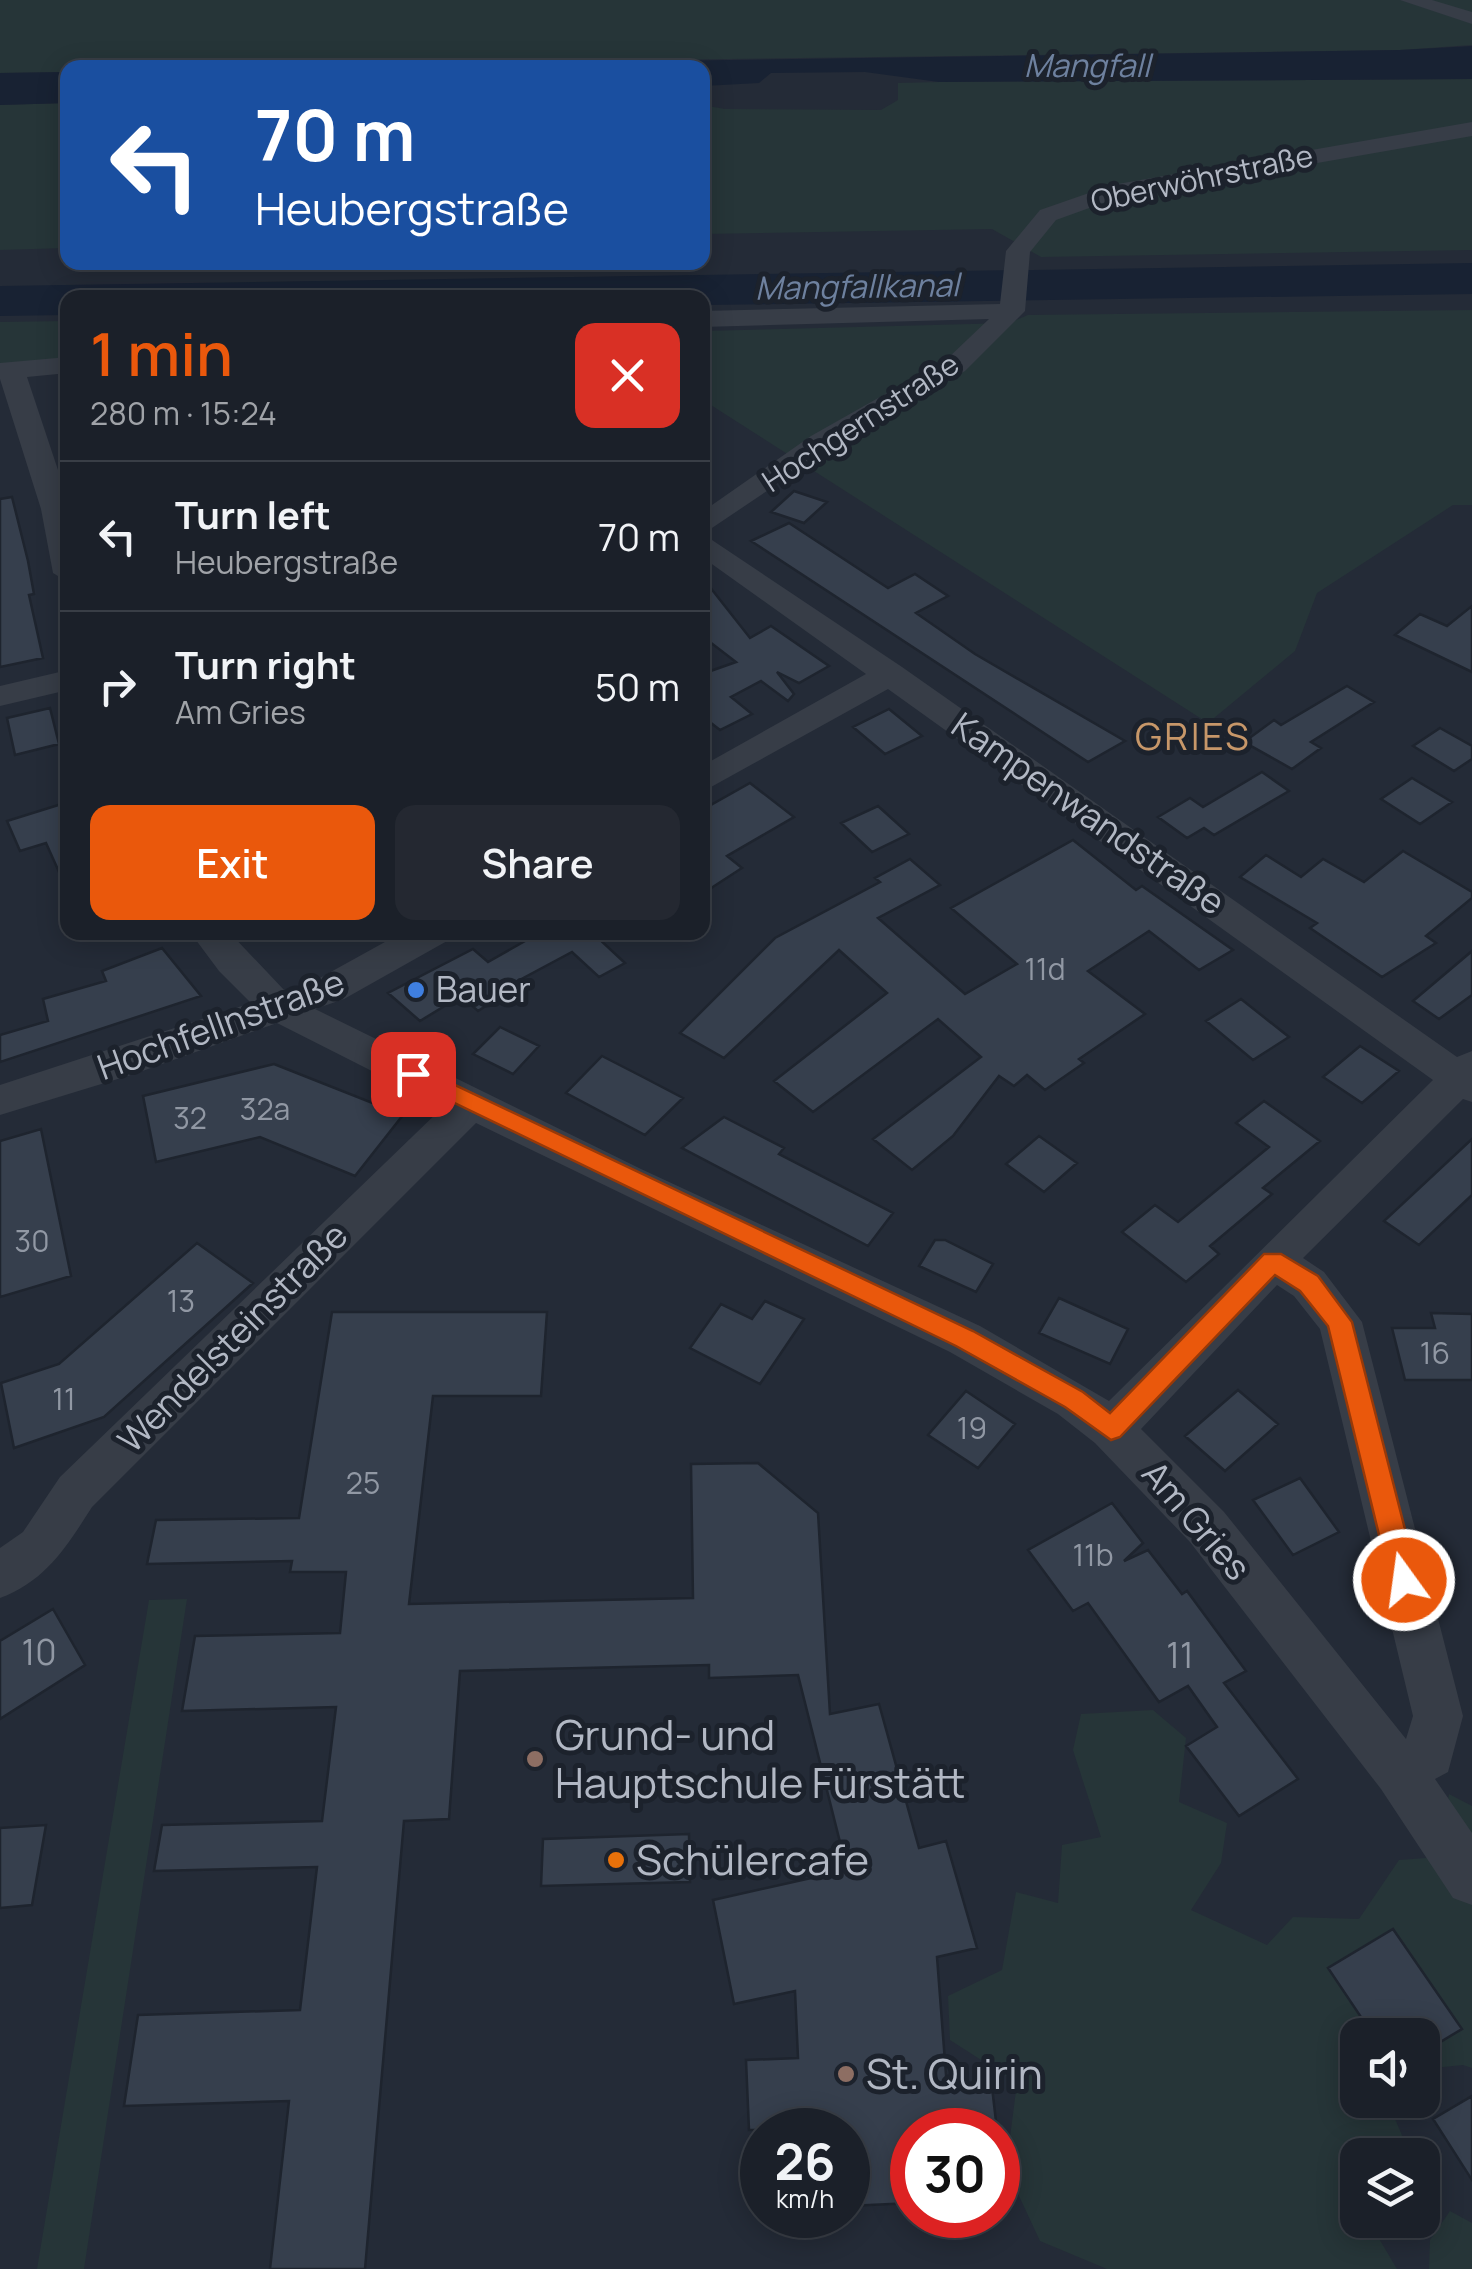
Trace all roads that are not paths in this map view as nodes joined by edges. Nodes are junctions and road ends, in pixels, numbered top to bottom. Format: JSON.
{"nodes":[{"id":1,"x":1410,"y":0,"type":"edge"},
{"id":2,"x":1472,"y":18,"type":"edge"},
{"id":3,"x":1472,"y":129,"type":"edge"},
{"id":4,"x":1012,"y":308,"type":"junction"},
{"id":5,"x":710,"y":319,"type":"edge"},
{"id":6,"x":60,"y":367,"type":"edge"},
{"id":7,"x":6,"y":370,"type":"edge"},
{"id":8,"x":710,"y":520,"type":"edge"},
{"id":9,"x":60,"y":531,"type":"edge"},
{"id":10,"x":710,"y":549,"type":"edge"},
{"id":11,"x":891,"y":674,"type":"junction"},
{"id":12,"x":60,"y":682,"type":"edge"},
{"id":13,"x":0,"y":696,"type":"edge"},
{"id":14,"x":710,"y":776,"type":"edge"},
{"id":15,"x":214,"y":940,"type":"edge"},
{"id":16,"x":420,"y":940,"type":"edge"},
{"id":17,"x":280,"y":1008,"type":"junction"},
{"id":18,"x":1468,"y":1077,"type":"edge"},
{"id":19,"x":0,"y":1100,"type":"edge"},
{"id":20,"x":472,"y":1102,"type":"junction"},
{"id":21,"x":1272,"y":1261,"type":"junction"},
{"id":22,"x":1111,"y":1429,"type":"junction"},
{"id":23,"x":0,"y":1576,"type":"edge"},
{"id":24,"x":1398,"y":1772,"type":"junction"},
{"id":25,"x":1472,"y":1879,"type":"edge"}],
"edges":[{"from":1,"to":2,"type":"street"},
{"from":3,"to":4,"type":"street","name":"Oberwöhrstraße"},
{"from":4,"to":5,"type":"street"},
{"from":4,"to":8,"type":"street","name":"Hochgernstraße"},
{"from":6,"to":7,"type":"street"},
{"from":7,"to":9,"type":"street"},
{"from":10,"to":11,"type":"street","name":"Kampenwandstraße"},
{"from":11,"to":14,"type":"street"},
{"from":11,"to":18,"type":"street","name":"Kampenwandstraße"},
{"from":12,"to":13,"type":"street"},
{"from":15,"to":17,"type":"street","name":"Am Gries"},
{"from":16,"to":17,"type":"street","name":"Hochfellnstraße"},
{"from":17,"to":19,"type":"street","name":"Hochfellnstraße"},
{"from":17,"to":20,"type":"street","name":"Am Gries"},
{"from":18,"to":21,"type":"street"},
{"from":20,"to":22,"type":"street","name":"Am Gries"},
{"from":20,"to":23,"type":"street","name":"Wendelsteinstraße"},
{"from":21,"to":22,"type":"street"},
{"from":21,"to":24,"type":"street"},
{"from":22,"to":24,"type":"street","name":"Am Gries"},
{"from":24,"to":25,"type":"street","name":"Am Gries"}]}
